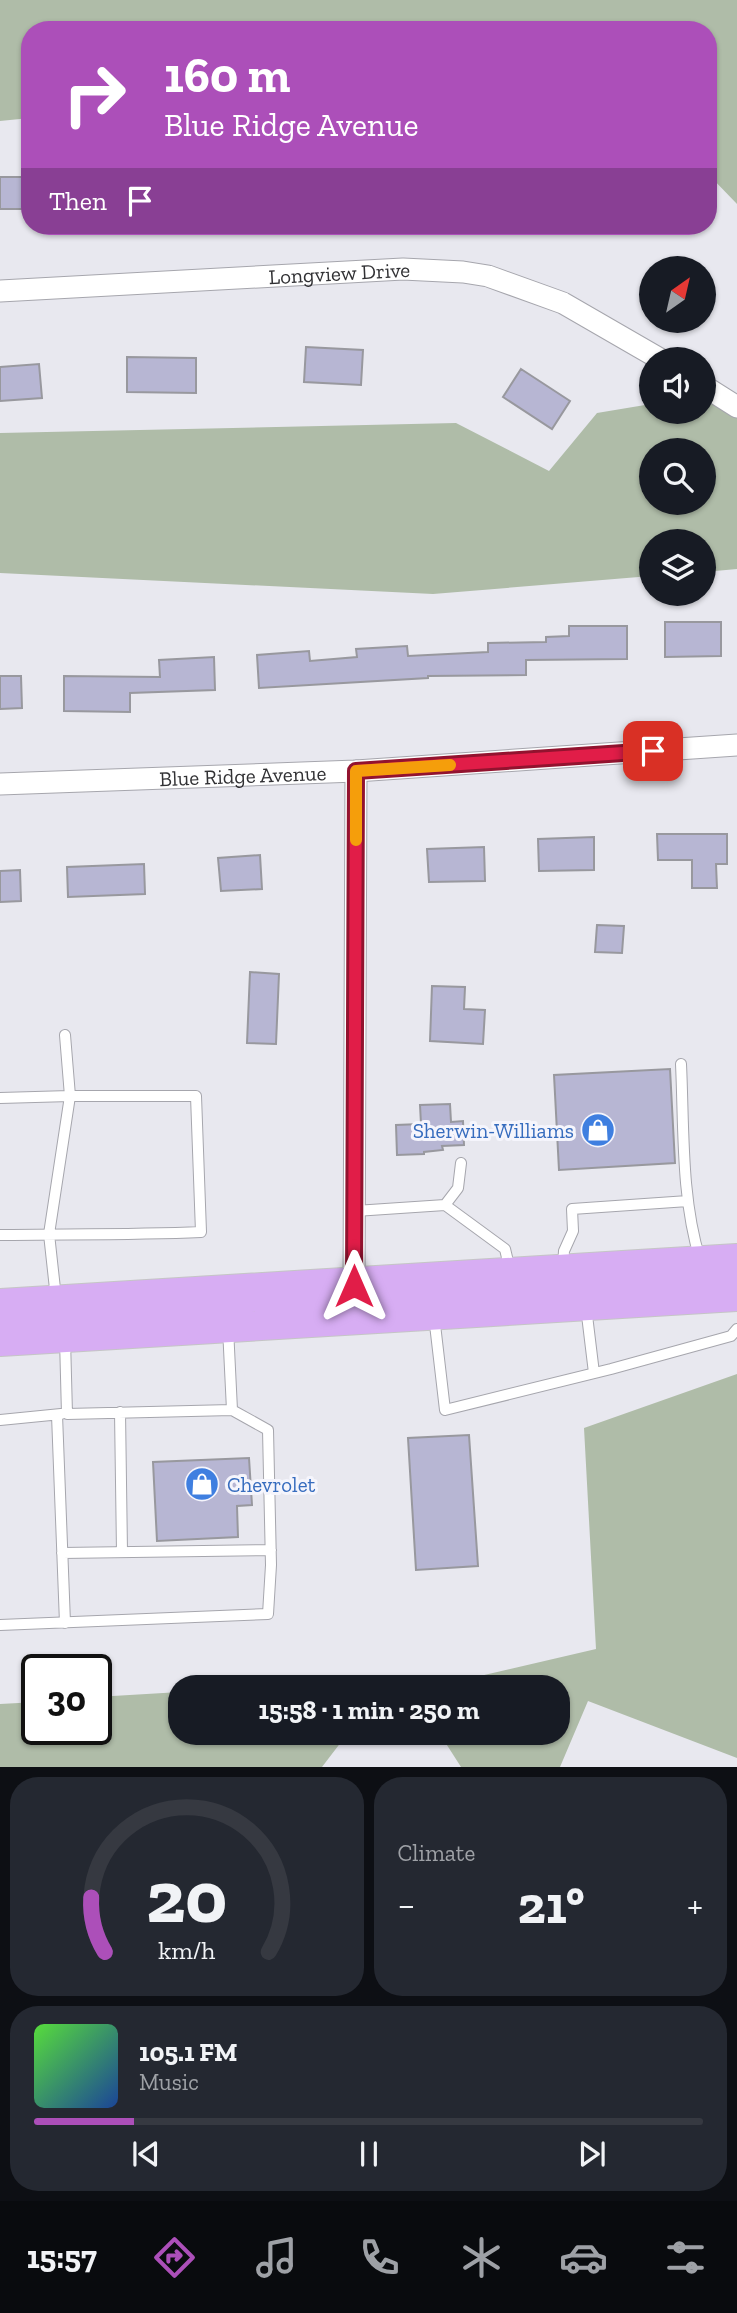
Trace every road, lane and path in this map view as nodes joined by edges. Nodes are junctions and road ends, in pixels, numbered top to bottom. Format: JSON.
{"nodes":[{"id":1,"x":0,"y":291,"type":"edge"},
{"id":2,"x":639,"y":347,"type":"edge"},
{"id":3,"x":716,"y":392,"type":"edge"},
{"id":4,"x":734,"y":400,"type":"edge"},
{"id":5,"x":737,"y":745,"type":"edge"},
{"id":6,"x":356,"y":771,"type":"junction"},
{"id":7,"x":0,"y":784,"type":"edge"},
{"id":8,"x":65,"y":1035,"type":"dead end"},
{"id":9,"x":681,"y":1064,"type":"dead end"},
{"id":10,"x":70,"y":1096,"type":"junction"},
{"id":11,"x":0,"y":1098,"type":"edge"},
{"id":12,"x":461,"y":1163,"type":"dead end"},
{"id":13,"x":688,"y":1201,"type":"junction"},
{"id":14,"x":445,"y":1205,"type":"junction"},
{"id":15,"x":355,"y":1211,"type":"junction"},
{"id":16,"x":48,"y":1234,"type":"junction"},
{"id":17,"x":0,"y":1235,"type":"edge"},
{"id":18,"x":719,"y":1264,"type":"edge"},
{"id":19,"x":512,"y":1277,"type":"junction"},
{"id":20,"x":354,"y":1286,"type":"junction"},
{"id":21,"x":573,"y":1287,"type":"junction"},
{"id":22,"x":737,"y":1292,"type":"edge"},
{"id":23,"x":0,"y":1308,"type":"edge"},
{"id":24,"x":434,"y":1310,"type":"junction"},
{"id":25,"x":61,"y":1318,"type":"junction"},
{"id":26,"x":228,"y":1322,"type":"junction"},
{"id":27,"x":737,"y":1329,"type":"edge"},
{"id":28,"x":0,"y":1337,"type":"edge"},
{"id":29,"x":593,"y":1373,"type":"junction"},
{"id":30,"x":232,"y":1410,"type":"junction"},
{"id":31,"x":120,"y":1412,"type":"junction"},
{"id":32,"x":62,"y":1414,"type":"junction"},
{"id":33,"x":0,"y":1420,"type":"edge"},
{"id":34,"x":271,"y":1550,"type":"junction"},
{"id":35,"x":122,"y":1552,"type":"junction"},
{"id":36,"x":62,"y":1553,"type":"junction"},
{"id":37,"x":65,"y":1623,"type":"junction"},
{"id":38,"x":0,"y":1625,"type":"edge"}],
"edges":[{"from":1,"to":2,"type":"street","name":"Longview Drive"},
{"from":3,"to":4,"type":"street"},
{"from":5,"to":6,"type":"street","name":"Blue Ridge Avenue"},
{"from":6,"to":7,"type":"street","name":"Blue Ridge Avenue"},
{"from":6,"to":15,"type":"street"},
{"from":8,"to":10,"type":"lane"},
{"from":9,"to":13,"type":"lane"},
{"from":10,"to":11,"type":"lane"},
{"from":10,"to":16,"type":"lane"},
{"from":10,"to":16,"type":"lane"},
{"from":12,"to":14,"type":"lane"},
{"from":13,"to":18,"type":"lane"},
{"from":13,"to":21,"type":"lane"},
{"from":14,"to":15,"type":"lane"},
{"from":14,"to":19,"type":"lane"},
{"from":15,"to":20,"type":"street"},
{"from":16,"to":17,"type":"lane"},
{"from":16,"to":25,"type":"lane"},
{"from":18,"to":21,"type":"highway"},
{"from":19,"to":20,"type":"highway"},
{"from":19,"to":21,"type":"highway"},
{"from":20,"to":25,"type":"highway"},
{"from":21,"to":22,"type":"highway"},
{"from":21,"to":24,"type":"highway"},
{"from":21,"to":29,"type":"lane"},
{"from":23,"to":25,"type":"highway"},
{"from":24,"to":26,"type":"highway"},
{"from":24,"to":29,"type":"lane"},
{"from":25,"to":26,"type":"highway"},
{"from":25,"to":28,"type":"highway"},
{"from":25,"to":32,"type":"lane"},
{"from":26,"to":30,"type":"lane"},
{"from":27,"to":29,"type":"lane"},
{"from":30,"to":31,"type":"lane"},
{"from":30,"to":34,"type":"lane"},
{"from":31,"to":32,"type":"lane"},
{"from":31,"to":35,"type":"lane"},
{"from":32,"to":33,"type":"lane"},
{"from":32,"to":36,"type":"lane"},
{"from":34,"to":35,"type":"lane"},
{"from":34,"to":37,"type":"lane"},
{"from":35,"to":36,"type":"lane"},
{"from":36,"to":37,"type":"lane"},
{"from":37,"to":38,"type":"lane"}]}
